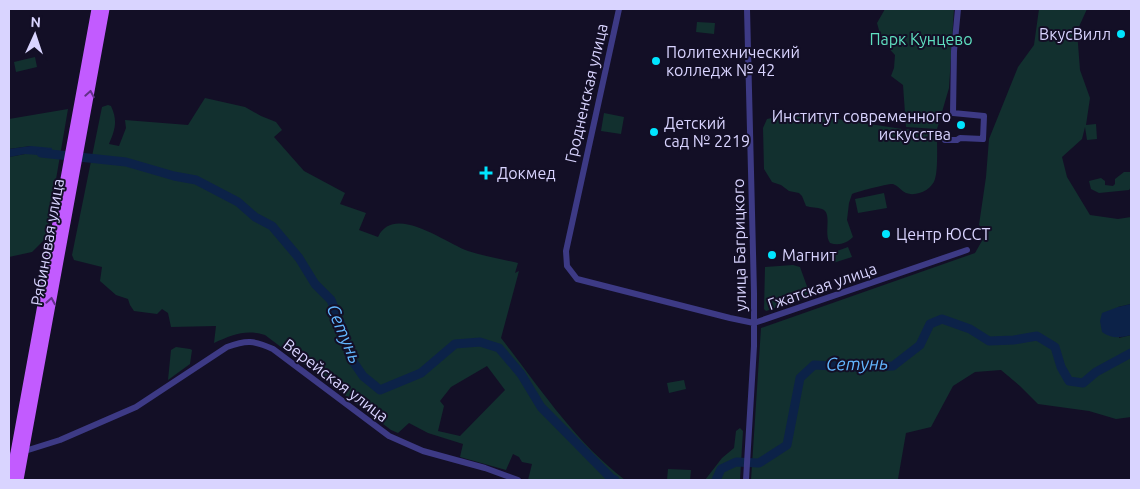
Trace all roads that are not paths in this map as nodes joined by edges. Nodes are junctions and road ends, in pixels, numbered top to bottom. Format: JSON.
{"nodes":[{"id":1,"x":96,"y":9,"type":"edge"},
{"id":2,"x":105,"y":9,"type":"edge"},
{"id":3,"x":619,"y":9,"type":"edge"},
{"id":4,"x":748,"y":9,"type":"edge"},
{"id":5,"x":958,"y":9,"type":"edge"},
{"id":6,"x":945,"y":140,"type":"dead end"},
{"id":7,"x":76,"y":141,"type":"junction"},
{"id":8,"x":967,"y":250,"type":"dead end"},
{"id":9,"x":569,"y":271,"type":"joint"},
{"id":10,"x":754,"y":323,"type":"junction"},
{"id":11,"x":16,"y":454,"type":"edge"},
{"id":12,"x":10,"y":480,"type":"edge"},
{"id":13,"x":19,"y":480,"type":"edge"},
{"id":14,"x":518,"y":480,"type":"edge"},
{"id":15,"x":746,"y":480,"type":"edge"}],
"edges":[{"from":1,"to":7,"type":"main road","name":"Рябиновая улица"},
{"from":7,"to":2,"type":"main road","name":"Рябиновая улица","one_way":true},
{"from":3,"to":9,"type":"street","name":"Гродненская улица"},
{"from":4,"to":10,"type":"street","name":"улица Багрицкого"},
{"from":5,"to":6,"type":"street"},
{"from":7,"to":11,"type":"main road","name":"Рябиновая улица"},
{"from":8,"to":10,"type":"street","name":"Гжатская улица"},
{"from":9,"to":10,"type":"street","name":"Гжатская улица"},
{"from":10,"to":15,"type":"street","name":"улица Багрицкого"},
{"from":11,"to":12,"type":"main road","name":"Рябиновая улица"},
{"from":11,"to":13,"type":"main road","name":"Рябиновая улица"},
{"from":11,"to":14,"type":"street","name":"Верейская улица"}]}
